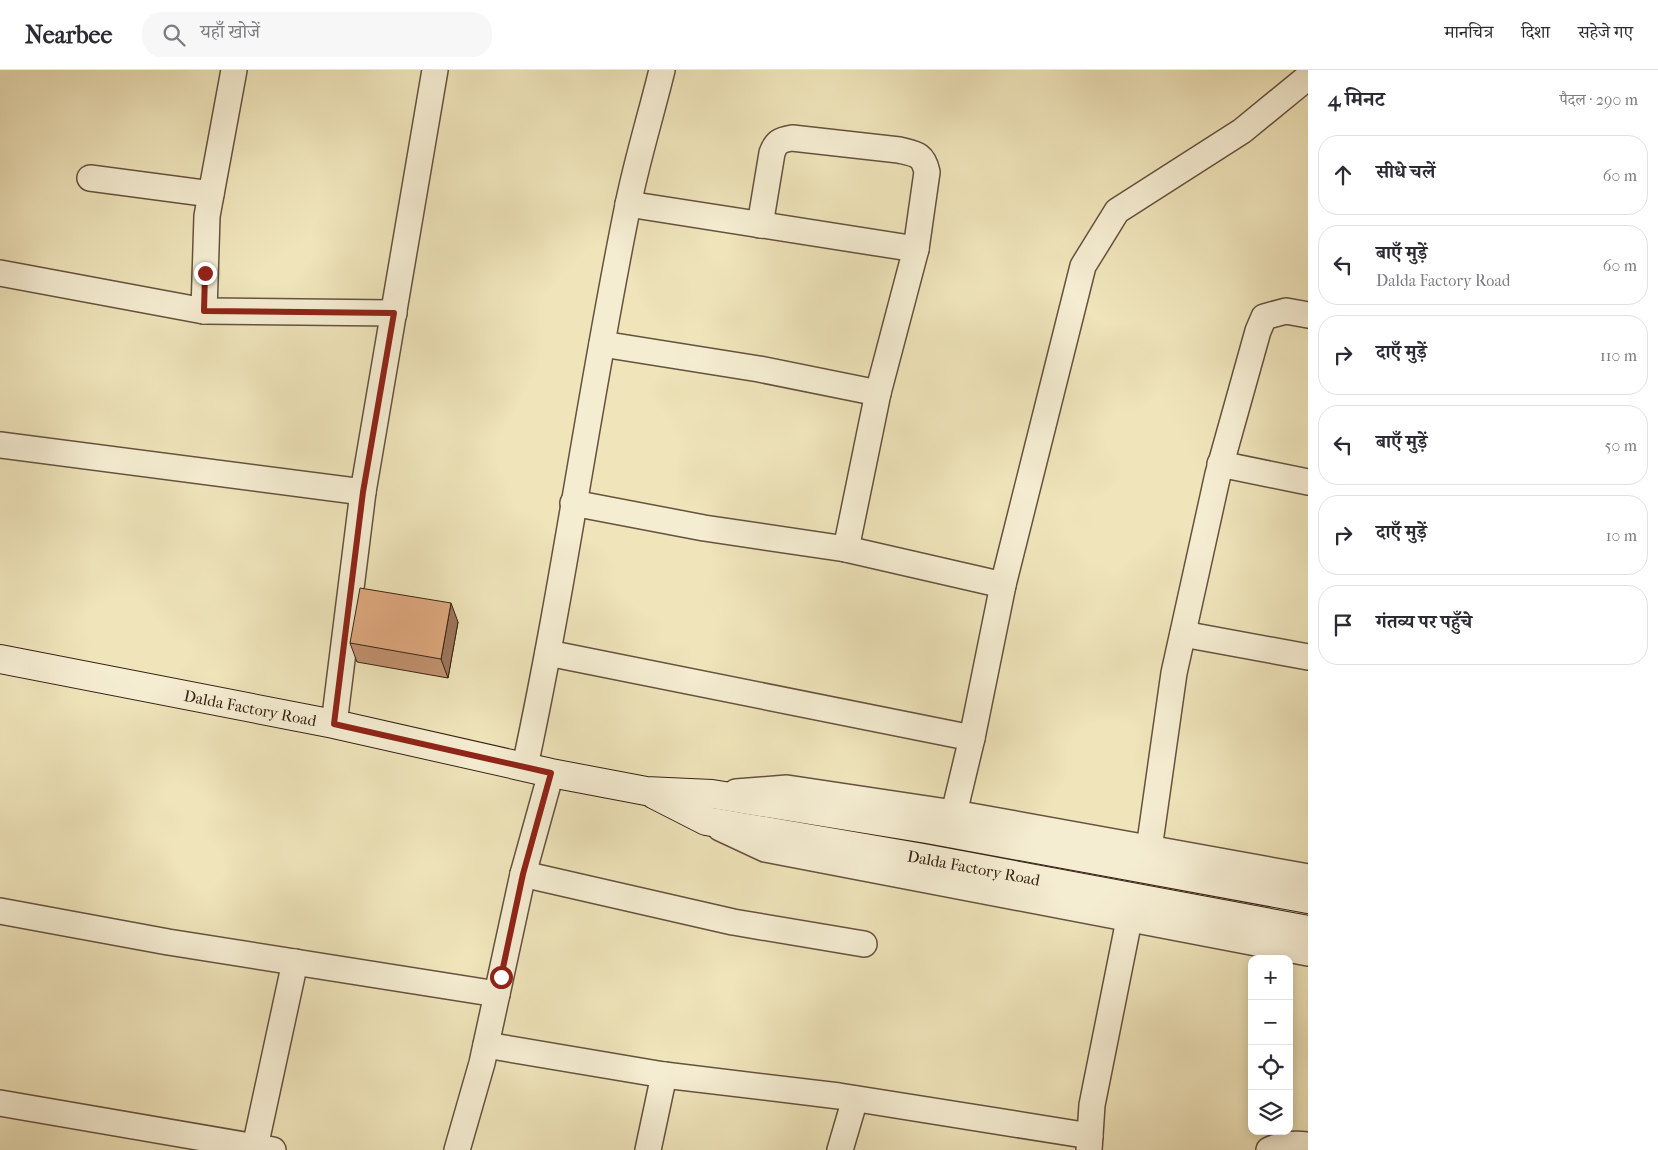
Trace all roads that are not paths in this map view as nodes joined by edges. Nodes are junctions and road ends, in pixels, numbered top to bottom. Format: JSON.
{"nodes":[{"id":1,"x":234,"y":70,"type":"edge"},
{"id":2,"x":435,"y":70,"type":"edge"},
{"id":3,"x":662,"y":70,"type":"edge"},
{"id":4,"x":1308,"y":76,"type":"edge"},
{"id":5,"x":90,"y":178,"type":"dead end"},
{"id":6,"x":211,"y":194,"type":"junction"},
{"id":7,"x":628,"y":204,"type":"junction"},
{"id":8,"x":760,"y":225,"type":"junction"},
{"id":9,"x":916,"y":249,"type":"junction"},
{"id":10,"x":0,"y":273,"type":"edge"},
{"id":11,"x":204,"y":311,"type":"junction"},
{"id":12,"x":394,"y":313,"type":"junction"},
{"id":13,"x":1308,"y":316,"type":"edge"},
{"id":14,"x":602,"y":344,"type":"junction"},
{"id":15,"x":878,"y":393,"type":"junction"},
{"id":16,"x":0,"y":445,"type":"edge"},
{"id":17,"x":1220,"y":464,"type":"junction"},
{"id":18,"x":1308,"y":482,"type":"edge"},
{"id":19,"x":363,"y":492,"type":"junction"},
{"id":20,"x":573,"y":503,"type":"junction"},
{"id":21,"x":846,"y":549,"type":"junction"},
{"id":22,"x":1003,"y":585,"type":"junction"},
{"id":23,"x":1183,"y":634,"type":"junction"},
{"id":24,"x":548,"y":653,"type":"junction"},
{"id":25,"x":1308,"y":657,"type":"edge"},
{"id":26,"x":0,"y":659,"type":"edge"},
{"id":27,"x":334,"y":724,"type":"junction"},
{"id":28,"x":972,"y":738,"type":"junction"},
{"id":29,"x":525,"y":766,"type":"junction"},
{"id":30,"x":551,"y":773,"type":"junction"},
{"id":31,"x":646,"y":791,"type":"junction"},
{"id":32,"x":712,"y":794,"type":"junction"},
{"id":33,"x":954,"y":813,"type":"junction"},
{"id":34,"x":706,"y":821,"type":"junction"},
{"id":35,"x":1149,"y":849,"type":"junction"},
{"id":36,"x":523,"y":874,"type":"junction"},
{"id":37,"x":1308,"y":878,"type":"edge"},
{"id":38,"x":1308,"y":899,"type":"edge"},
{"id":39,"x":0,"y":911,"type":"edge"},
{"id":40,"x":1129,"y":920,"type":"junction"},
{"id":41,"x":1308,"y":930,"type":"edge"},
{"id":42,"x":864,"y":944,"type":"dead end"},
{"id":43,"x":1308,"y":953,"type":"edge"},
{"id":44,"x":295,"y":962,"type":"junction"},
{"id":45,"x":497,"y":994,"type":"junction"},
{"id":46,"x":486,"y":1045,"type":"junction"},
{"id":47,"x":664,"y":1074,"type":"junction"},
{"id":48,"x":855,"y":1098,"type":"junction"},
{"id":49,"x":0,"y":1103,"type":"edge"},
{"id":50,"x":1089,"y":1143,"type":"edge"},
{"id":51,"x":1308,"y":1145,"type":"edge"},
{"id":52,"x":264,"y":1148,"type":"edge"},
{"id":53,"x":456,"y":1150,"type":"edge"},
{"id":54,"x":648,"y":1150,"type":"edge"},
{"id":55,"x":840,"y":1150,"type":"edge"},
{"id":56,"x":1269,"y":1150,"type":"edge"}],
"edges":[{"from":1,"to":6,"type":"street"},
{"from":2,"to":12,"type":"street"},
{"from":3,"to":7,"type":"street"},
{"from":4,"to":22,"type":"street"},
{"from":5,"to":6,"type":"street"},
{"from":6,"to":11,"type":"street"},
{"from":7,"to":8,"type":"street"},
{"from":7,"to":14,"type":"street"},
{"from":8,"to":9,"type":"street"},
{"from":8,"to":9,"type":"street"},
{"from":9,"to":15,"type":"street"},
{"from":10,"to":11,"type":"street"},
{"from":11,"to":12,"type":"street"},
{"from":12,"to":19,"type":"street"},
{"from":13,"to":17,"type":"street"},
{"from":14,"to":15,"type":"street"},
{"from":14,"to":20,"type":"street"},
{"from":15,"to":21,"type":"street"},
{"from":16,"to":19,"type":"street"},
{"from":17,"to":18,"type":"street"},
{"from":17,"to":23,"type":"street"},
{"from":19,"to":27,"type":"street"},
{"from":20,"to":21,"type":"street"},
{"from":20,"to":24,"type":"street"},
{"from":21,"to":22,"type":"street"},
{"from":22,"to":28,"type":"street"},
{"from":23,"to":25,"type":"street"},
{"from":23,"to":35,"type":"street"},
{"from":24,"to":28,"type":"street"},
{"from":24,"to":29,"type":"street"},
{"from":26,"to":27,"type":"street","name":"Dalda Factory Road"},
{"from":27,"to":29,"type":"street","name":"Dalda Factory Road"},
{"from":28,"to":33,"type":"street"},
{"from":29,"to":30,"type":"street","name":"Dalda Factory Road"},
{"from":30,"to":31,"type":"street","name":"Dalda Factory Road"},
{"from":30,"to":36,"type":"street"},
{"from":31,"to":32,"type":"street","name":"Dalda Factory Road"},
{"from":31,"to":34,"type":"street","name":"Dalda Factory Road"},
{"from":32,"to":33,"type":"street"},
{"from":32,"to":38,"type":"street","name":"Dalda Factory Road"},
{"from":33,"to":35,"type":"street"},
{"from":34,"to":40,"type":"street"},
{"from":34,"to":41,"type":"street","name":"Dalda Factory Road"},
{"from":35,"to":37,"type":"street"},
{"from":36,"to":42,"type":"street"},
{"from":36,"to":45,"type":"street"},
{"from":39,"to":44,"type":"street"},
{"from":40,"to":43,"type":"street"},
{"from":40,"to":50,"type":"street"},
{"from":44,"to":45,"type":"street"},
{"from":44,"to":52,"type":"street"},
{"from":45,"to":46,"type":"street"},
{"from":46,"to":47,"type":"street"},
{"from":46,"to":53,"type":"street"},
{"from":47,"to":48,"type":"street"},
{"from":47,"to":54,"type":"street"},
{"from":48,"to":50,"type":"street"},
{"from":48,"to":55,"type":"street"},
{"from":49,"to":52,"type":"street"},
{"from":51,"to":56,"type":"street"}]}
